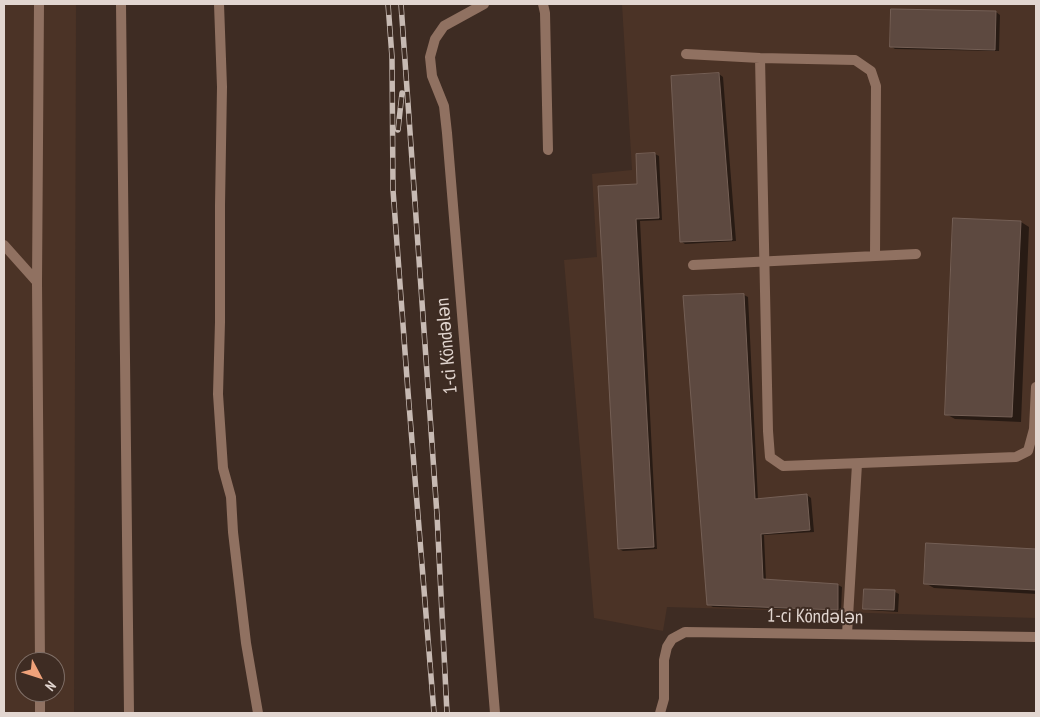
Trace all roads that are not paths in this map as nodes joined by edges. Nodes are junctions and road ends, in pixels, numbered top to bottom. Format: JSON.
{"nodes":[{"id":1,"x":39,"y":4,"type":"edge"},
{"id":2,"x":121,"y":4,"type":"edge"},
{"id":3,"x":220,"y":4,"type":"edge"},
{"id":4,"x":484,"y":4,"type":"edge"},
{"id":5,"x":543,"y":4,"type":"edge"},
{"id":6,"x":686,"y":54,"type":"dead end"},
{"id":7,"x":760,"y":58,"type":"junction"},
{"id":8,"x":548,"y":150,"type":"dead end"},
{"id":9,"x":4,"y":245,"type":"edge"},
{"id":10,"x":916,"y":254,"type":"dead end"},
{"id":11,"x":875,"y":256,"type":"junction"},
{"id":12,"x":764,"y":262,"type":"junction"},
{"id":13,"x":693,"y":265,"type":"dead end"},
{"id":14,"x":37,"y":282,"type":"junction"},
{"id":15,"x":1036,"y":387,"type":"edge"},
{"id":16,"x":857,"y":464,"type":"junction"},
{"id":17,"x":847,"y":634,"type":"junction"},
{"id":18,"x":1036,"y":637,"type":"edge"},
{"id":19,"x":40,"y":652,"type":"edge"},
{"id":20,"x":129,"y":713,"type":"edge"},
{"id":21,"x":258,"y":713,"type":"edge"},
{"id":22,"x":496,"y":713,"type":"edge"},
{"id":23,"x":660,"y":713,"type":"edge"}],
"edges":[{"from":1,"to":14,"type":"street"},
{"from":2,"to":20,"type":"street"},
{"from":3,"to":21,"type":"street"},
{"from":4,"to":22,"type":"street","name":"1-ci Köndələn"},
{"from":5,"to":8,"type":"street"},
{"from":6,"to":7,"type":"street"},
{"from":7,"to":11,"type":"street"},
{"from":7,"to":12,"type":"street"},
{"from":9,"to":14,"type":"street"},
{"from":10,"to":11,"type":"street"},
{"from":11,"to":12,"type":"street"},
{"from":12,"to":13,"type":"street"},
{"from":12,"to":16,"type":"street"},
{"from":14,"to":19,"type":"street"},
{"from":15,"to":16,"type":"street"},
{"from":16,"to":17,"type":"street"},
{"from":17,"to":18,"type":"street","name":"1-ci Köndələn"},
{"from":17,"to":23,"type":"street","name":"1-ci Köndələn"}]}
